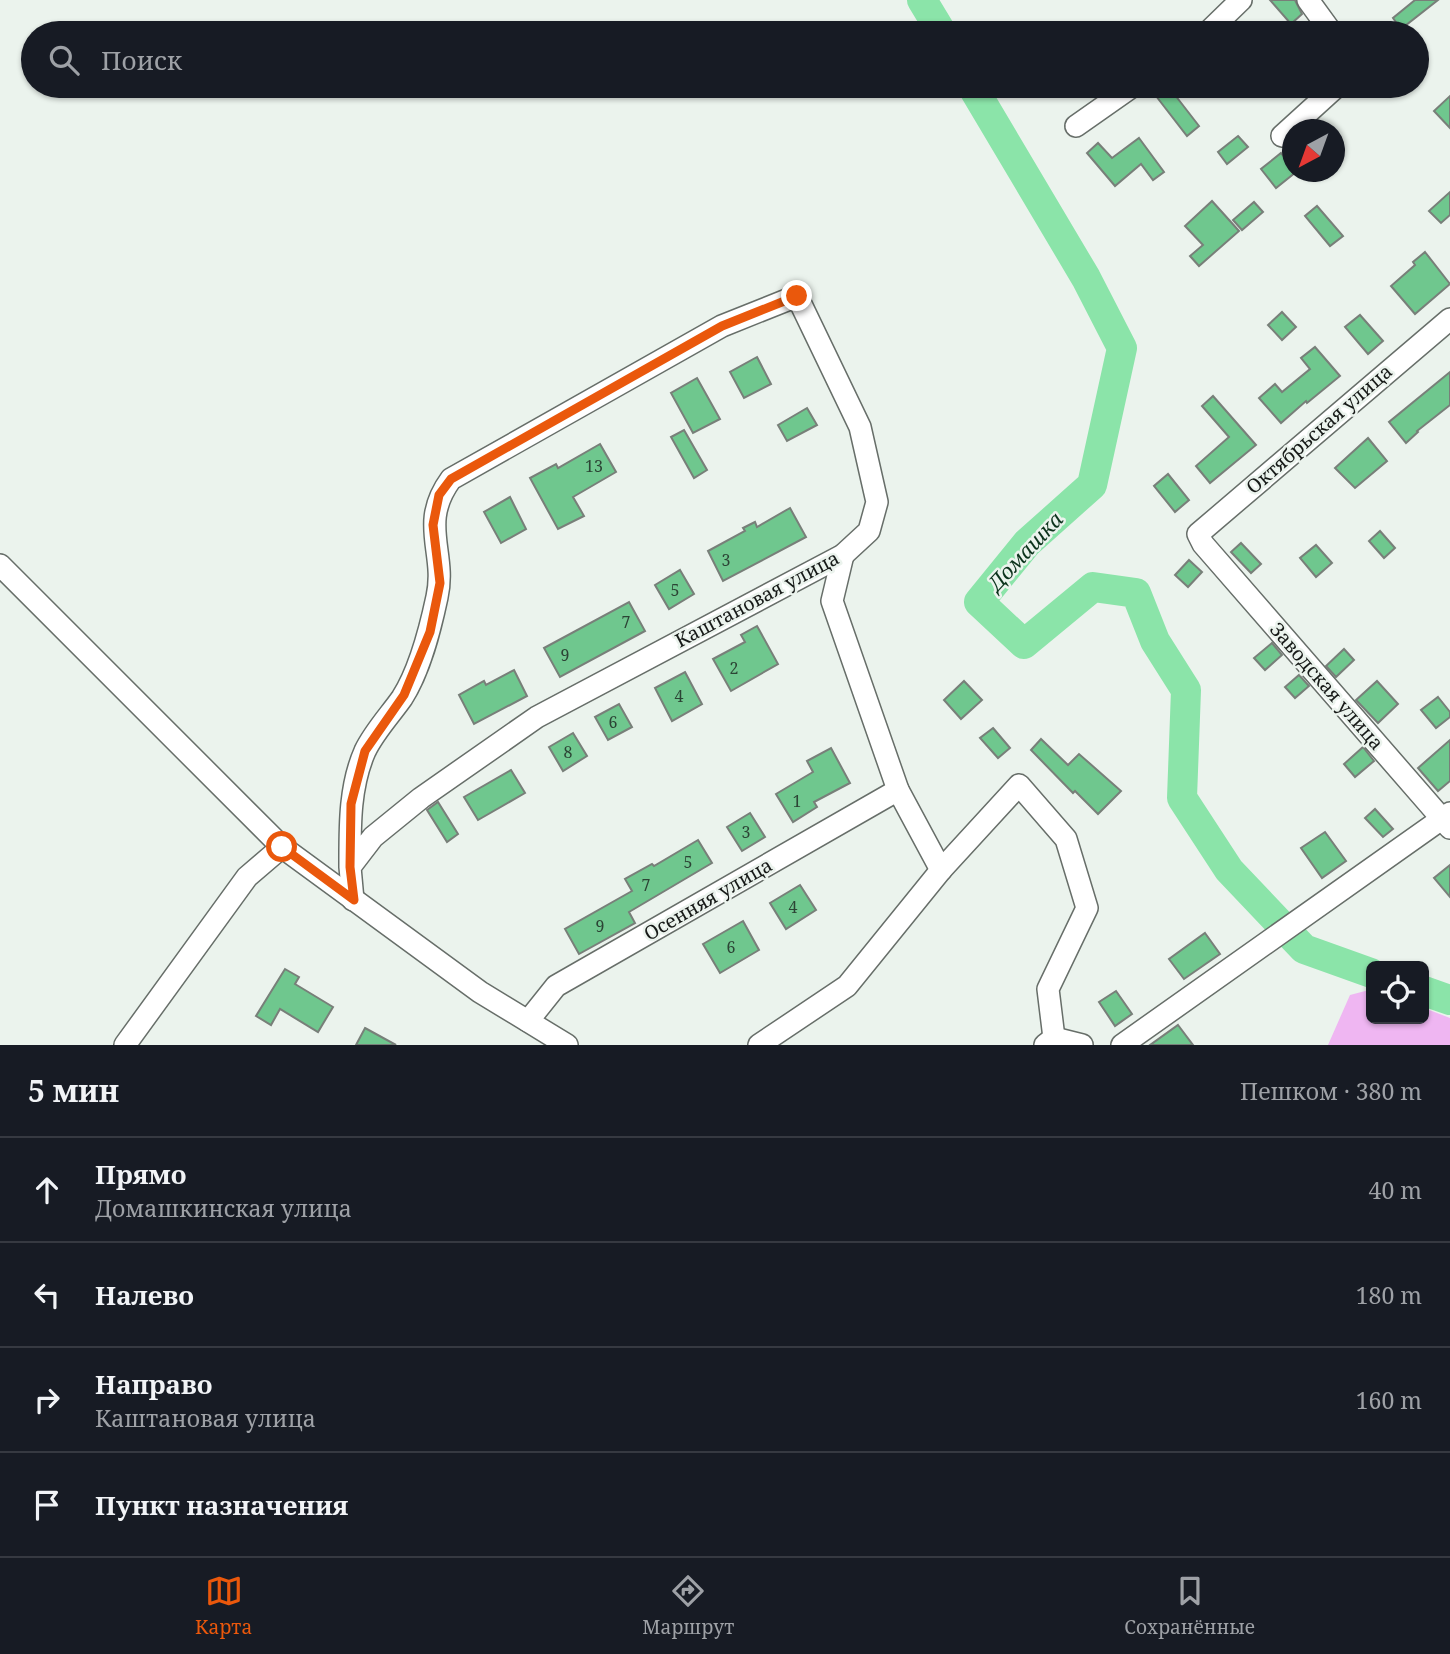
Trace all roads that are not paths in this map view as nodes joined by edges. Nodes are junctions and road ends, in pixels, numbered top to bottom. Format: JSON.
{"nodes":[{"id":1,"x":1241,"y":0,"type":"edge"},
{"id":2,"x":1308,"y":0,"type":"edge"},
{"id":3,"x":1219,"y":21,"type":"edge"},
{"id":4,"x":1323,"y":21,"type":"edge"},
{"id":5,"x":1116,"y":98,"type":"edge"},
{"id":6,"x":1324,"y":98,"type":"edge"},
{"id":7,"x":1301,"y":119,"type":"edge"},
{"id":8,"x":1076,"y":126,"type":"dead end"},
{"id":9,"x":1450,"y":318,"type":"edge"},
{"id":10,"x":1203,"y":544,"type":"joint"},
{"id":11,"x":843,"y":555,"type":"junction"},
{"id":12,"x":0,"y":565,"type":"edge"},
{"id":13,"x":898,"y":790,"type":"junction"},
{"id":14,"x":1447,"y":820,"type":"edge"},
{"id":15,"x":282,"y":847,"type":"junction"},
{"id":16,"x":350,"y":867,"type":"junction"},
{"id":17,"x":941,"y":870,"type":"junction"},
{"id":18,"x":354,"y":900,"type":"junction"},
{"id":19,"x":528,"y":1021,"type":"junction"},
{"id":20,"x":1050,"y":1041,"type":"edge"},
{"id":21,"x":125,"y":1045,"type":"edge"},
{"id":22,"x":567,"y":1045,"type":"edge"},
{"id":23,"x":760,"y":1045,"type":"edge"},
{"id":24,"x":1082,"y":1045,"type":"edge"},
{"id":25,"x":1122,"y":1045,"type":"edge"}],
"edges":[{"from":1,"to":3,"type":"street"},
{"from":2,"to":4,"type":"street"},
{"from":5,"to":8,"type":"street"},
{"from":6,"to":7,"type":"street"},
{"from":9,"to":10,"type":"street","name":"Октябрьская улица"},
{"from":10,"to":14,"type":"street","name":"Заводская улица"},
{"from":11,"to":13,"type":"street"},
{"from":11,"to":16,"type":"street","name":"Каштановая улица"},
{"from":11,"to":16,"type":"street","name":"Каштановая улица"},
{"from":12,"to":15,"type":"street"},
{"from":13,"to":17,"type":"street"},
{"from":13,"to":19,"type":"street","name":"Осенняя улица"},
{"from":14,"to":25,"type":"street"},
{"from":15,"to":18,"type":"street"},
{"from":15,"to":21,"type":"street"},
{"from":16,"to":18,"type":"street"},
{"from":17,"to":20,"type":"street"},
{"from":17,"to":23,"type":"street"},
{"from":18,"to":19,"type":"street"},
{"from":19,"to":22,"type":"street"},
{"from":20,"to":24,"type":"street"}]}
